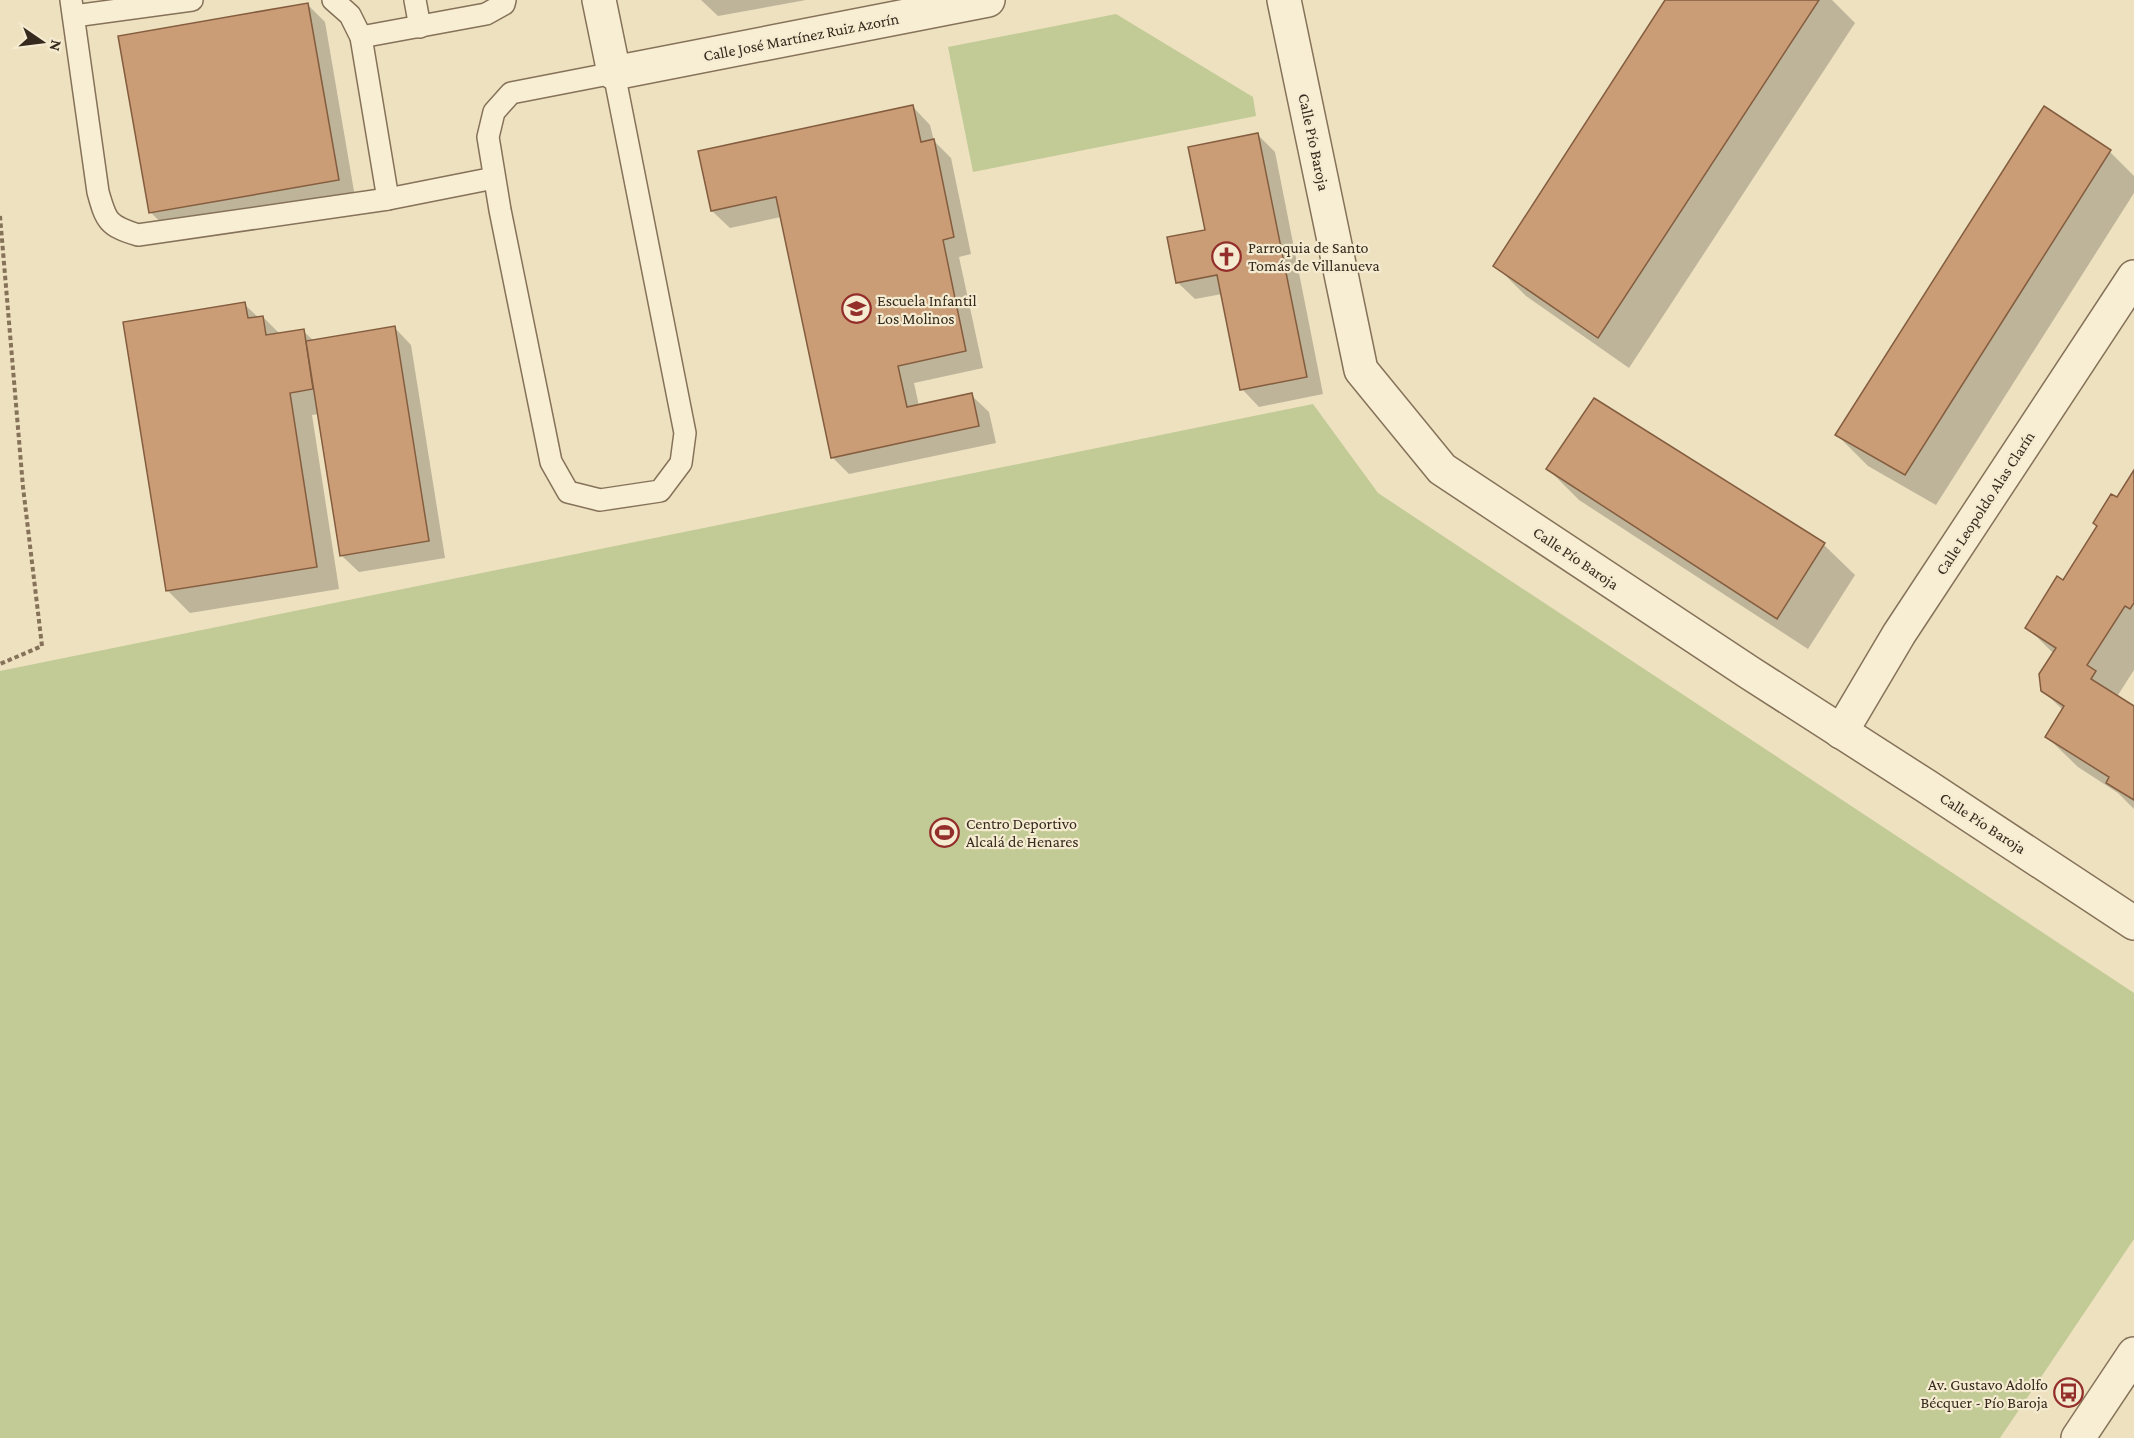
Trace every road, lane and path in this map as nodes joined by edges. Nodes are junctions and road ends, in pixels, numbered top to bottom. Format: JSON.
{"nodes":[{"id":1,"x":192,"y":0,"type":"edge"},
{"id":2,"x":333,"y":0,"type":"edge"},
{"id":3,"x":415,"y":0,"type":"edge"},
{"id":4,"x":505,"y":0,"type":"edge"},
{"id":5,"x":599,"y":0,"type":"edge"},
{"id":6,"x":988,"y":0,"type":"edge"},
{"id":7,"x":1284,"y":0,"type":"edge"},
{"id":8,"x":73,"y":8,"type":"edge"},
{"id":9,"x":420,"y":27,"type":"junction"},
{"id":10,"x":361,"y":37,"type":"junction"},
{"id":11,"x":615,"y":73,"type":"junction"},
{"id":12,"x":494,"y":178,"type":"junction"},
{"id":13,"x":388,"y":199,"type":"junction"},
{"id":14,"x":0,"y":216,"type":"edge"},
{"id":15,"x":2134,"y":277,"type":"edge"},
{"id":16,"x":0,"y":664,"type":"edge"},
{"id":17,"x":1841,"y":732,"type":"junction"},
{"id":18,"x":2134,"y":923,"type":"edge"},
{"id":19,"x":2134,"y":1354,"type":"edge"},
{"id":20,"x":2078,"y":1438,"type":"edge"}],
"edges":[{"from":1,"to":8,"type":"lane"},
{"from":2,"to":10,"type":"lane"},
{"from":3,"to":9,"type":"lane"},
{"from":4,"to":9,"type":"lane"},
{"from":5,"to":11,"type":"street"},
{"from":6,"to":11,"type":"street","name":"Calle José Martínez Ruiz Azorín"},
{"from":7,"to":17,"type":"street","name":"Calle Pío Baroja"},
{"from":8,"to":13,"type":"lane"},
{"from":9,"to":10,"type":"lane"},
{"from":10,"to":13,"type":"lane"},
{"from":11,"to":12,"type":"lane"},
{"from":11,"to":12,"type":"lane"},
{"from":12,"to":13,"type":"lane"},
{"from":14,"to":16,"type":"path"},
{"from":15,"to":17,"type":"street","name":"Calle Leopoldo Alas Clarín"},
{"from":17,"to":18,"type":"street","name":"Calle Pío Baroja"},
{"from":19,"to":20,"type":"street"}]}
